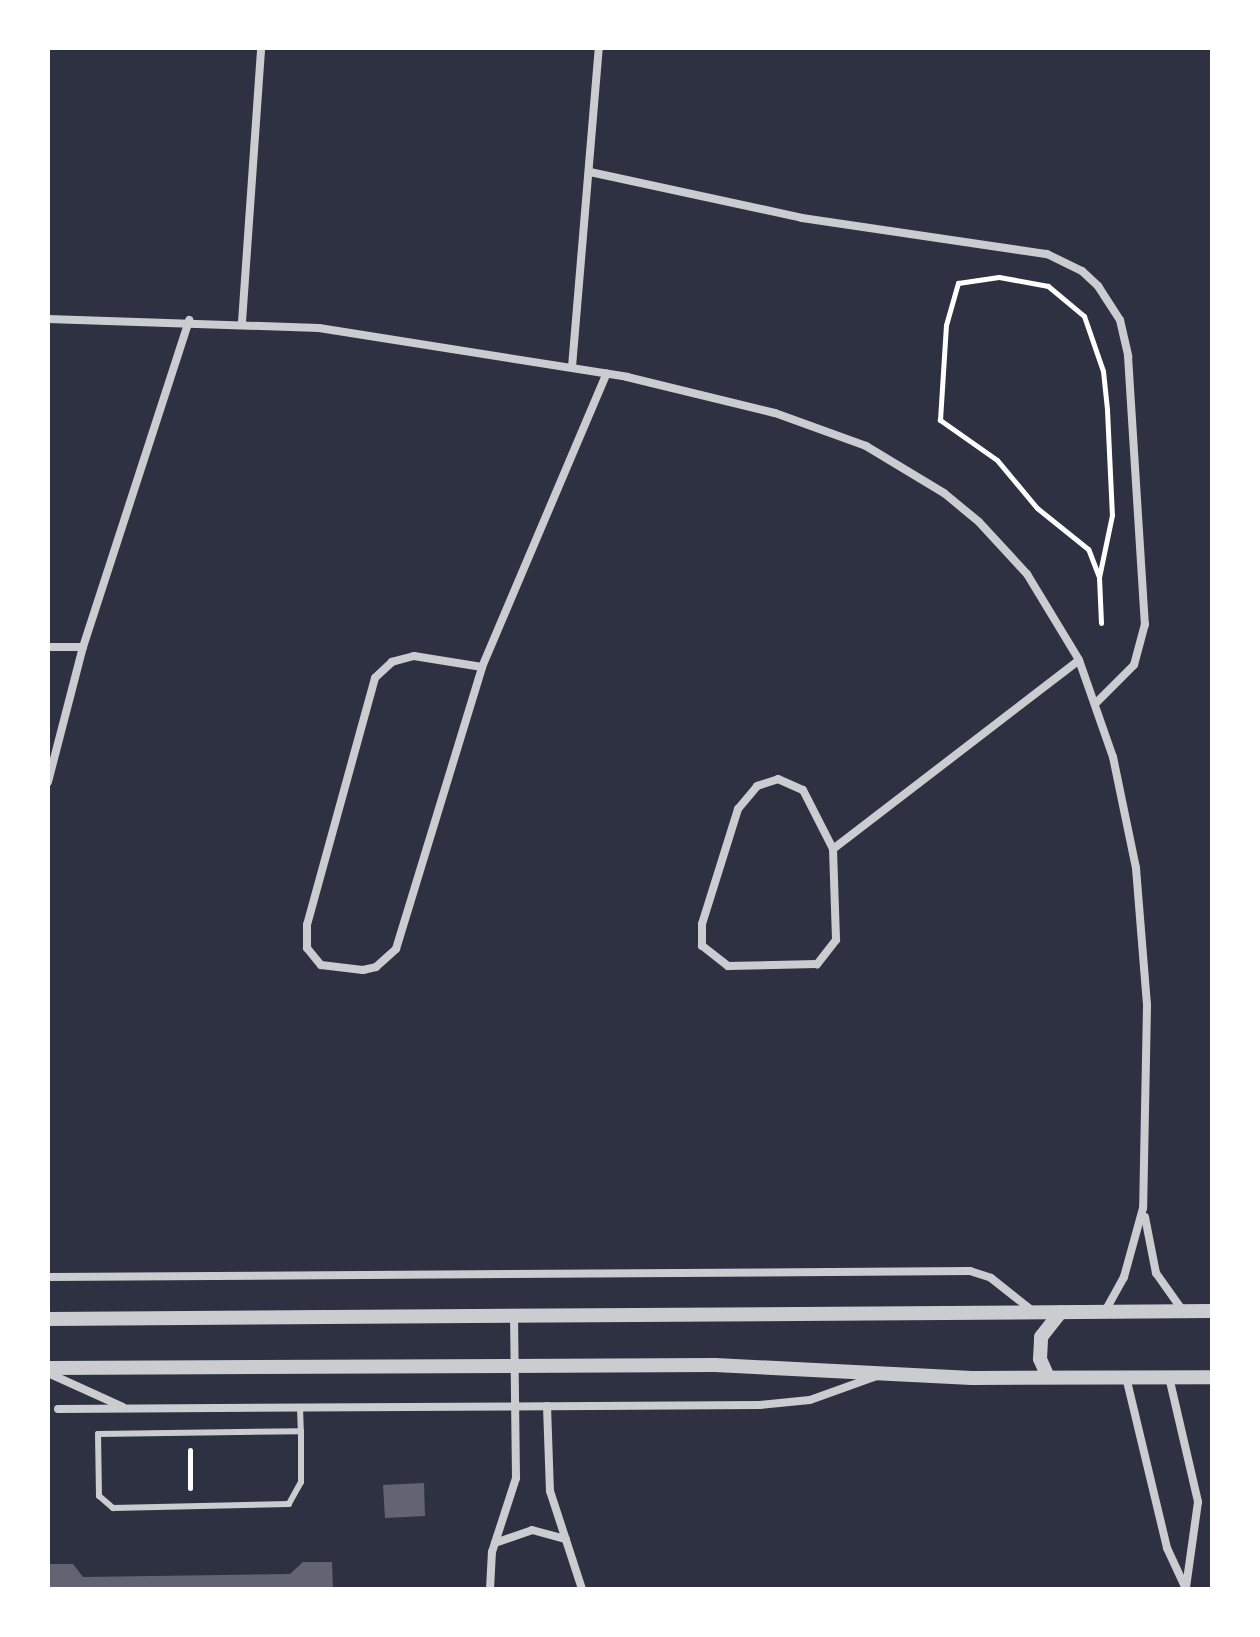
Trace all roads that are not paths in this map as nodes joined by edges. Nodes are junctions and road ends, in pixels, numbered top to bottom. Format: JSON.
{"nodes":[{"id":1,"x":261,"y":48,"type":"edge"},
{"id":2,"x":599,"y":48,"type":"edge"},
{"id":3,"x":590,"y":172,"type":"junction"},
{"id":4,"x":48,"y":319,"type":"edge"},
{"id":5,"x":189,"y":320,"type":"junction"},
{"id":6,"x":242,"y":322,"type":"junction"},
{"id":7,"x":572,"y":367,"type":"junction"},
{"id":8,"x":607,"y":373,"type":"junction"},
{"id":9,"x":48,"y":647,"type":"edge"},
{"id":10,"x":83,"y":647,"type":"junction"},
{"id":11,"x":1079,"y":660,"type":"junction"},
{"id":12,"x":482,"y":667,"type":"junction"},
{"id":13,"x":1096,"y":703,"type":"junction"},
{"id":14,"x":48,"y":782,"type":"edge"},
{"id":15,"x":833,"y":849,"type":"junction"},
{"id":16,"x":1143,"y":1208,"type":"junction"},
{"id":17,"x":48,"y":1277,"type":"edge"},
{"id":18,"x":1183,"y":1311,"type":"junction"},
{"id":19,"x":1212,"y":1311,"type":"edge"},
{"id":20,"x":1034,"y":1312,"type":"junction"},
{"id":21,"x":1060,"y":1312,"type":"junction"},
{"id":22,"x":1104,"y":1312,"type":"junction"},
{"id":23,"x":514,"y":1316,"type":"junction"},
{"id":24,"x":48,"y":1319,"type":"edge"},
{"id":25,"x":513,"y":1366,"type":"junction"},
{"id":26,"x":48,"y":1371,"type":"edge"},
{"id":27,"x":885,"y":1373,"type":"junction"},
{"id":28,"x":1048,"y":1377,"type":"junction"},
{"id":29,"x":1126,"y":1377,"type":"junction"},
{"id":30,"x":1169,"y":1377,"type":"junction"},
{"id":31,"x":1212,"y":1377,"type":"edge"},
{"id":32,"x":515,"y":1405,"type":"junction"},
{"id":33,"x":547,"y":1406,"type":"junction"},
{"id":34,"x":300,"y":1407,"type":"junction"},
{"id":35,"x":58,"y":1409,"type":"dead end"},
{"id":36,"x":128,"y":1409,"type":"junction"},
{"id":37,"x":301,"y":1431,"type":"junction"},
{"id":38,"x":566,"y":1539,"type":"junction"},
{"id":39,"x":495,"y":1543,"type":"junction"},
{"id":40,"x":1186,"y":1588,"type":"edge"},
{"id":41,"x":490,"y":1589,"type":"edge"},
{"id":42,"x":582,"y":1589,"type":"edge"}],
"edges":[{"from":1,"to":6,"type":"street"},
{"from":2,"to":3,"type":"street"},
{"from":3,"to":7,"type":"street"},
{"from":3,"to":13,"type":"street"},
{"from":4,"to":5,"type":"street"},
{"from":5,"to":6,"type":"street"},
{"from":5,"to":10,"type":"street"},
{"from":6,"to":7,"type":"street"},
{"from":7,"to":8,"type":"street"},
{"from":8,"to":11,"type":"street"},
{"from":8,"to":12,"type":"street"},
{"from":9,"to":10,"type":"street"},
{"from":10,"to":14,"type":"street"},
{"from":11,"to":13,"type":"street"},
{"from":11,"to":15,"type":"street"},
{"from":12,"to":12,"type":"street"},
{"from":13,"to":16,"type":"street"},
{"from":15,"to":15,"type":"street"},
{"from":16,"to":18,"type":"street"},
{"from":16,"to":22,"type":"street"},
{"from":17,"to":20,"type":"street"},
{"from":18,"to":19,"type":"street"},
{"from":18,"to":22,"type":"street"},
{"from":20,"to":21,"type":"street"},
{"from":20,"to":23,"type":"street"},
{"from":21,"to":22,"type":"street"},
{"from":21,"to":28,"type":"street"},
{"from":23,"to":24,"type":"street"},
{"from":23,"to":25,"type":"street"},
{"from":25,"to":26,"type":"street"},
{"from":25,"to":27,"type":"street"},
{"from":25,"to":32,"type":"street"},
{"from":26,"to":36,"type":"street"},
{"from":27,"to":28,"type":"street"},
{"from":27,"to":33,"type":"street"},
{"from":28,"to":29,"type":"street"},
{"from":29,"to":30,"type":"street"},
{"from":29,"to":40,"type":"street"},
{"from":30,"to":31,"type":"street"},
{"from":30,"to":40,"type":"street"},
{"from":32,"to":33,"type":"street"},
{"from":32,"to":34,"type":"street"},
{"from":32,"to":39,"type":"street"},
{"from":33,"to":38,"type":"street"},
{"from":34,"to":36,"type":"street"},
{"from":34,"to":37,"type":"lane"},
{"from":35,"to":36,"type":"street"},
{"from":37,"to":37,"type":"lane"},
{"from":38,"to":39,"type":"street"},
{"from":38,"to":42,"type":"street"},
{"from":39,"to":41,"type":"street"}]}
